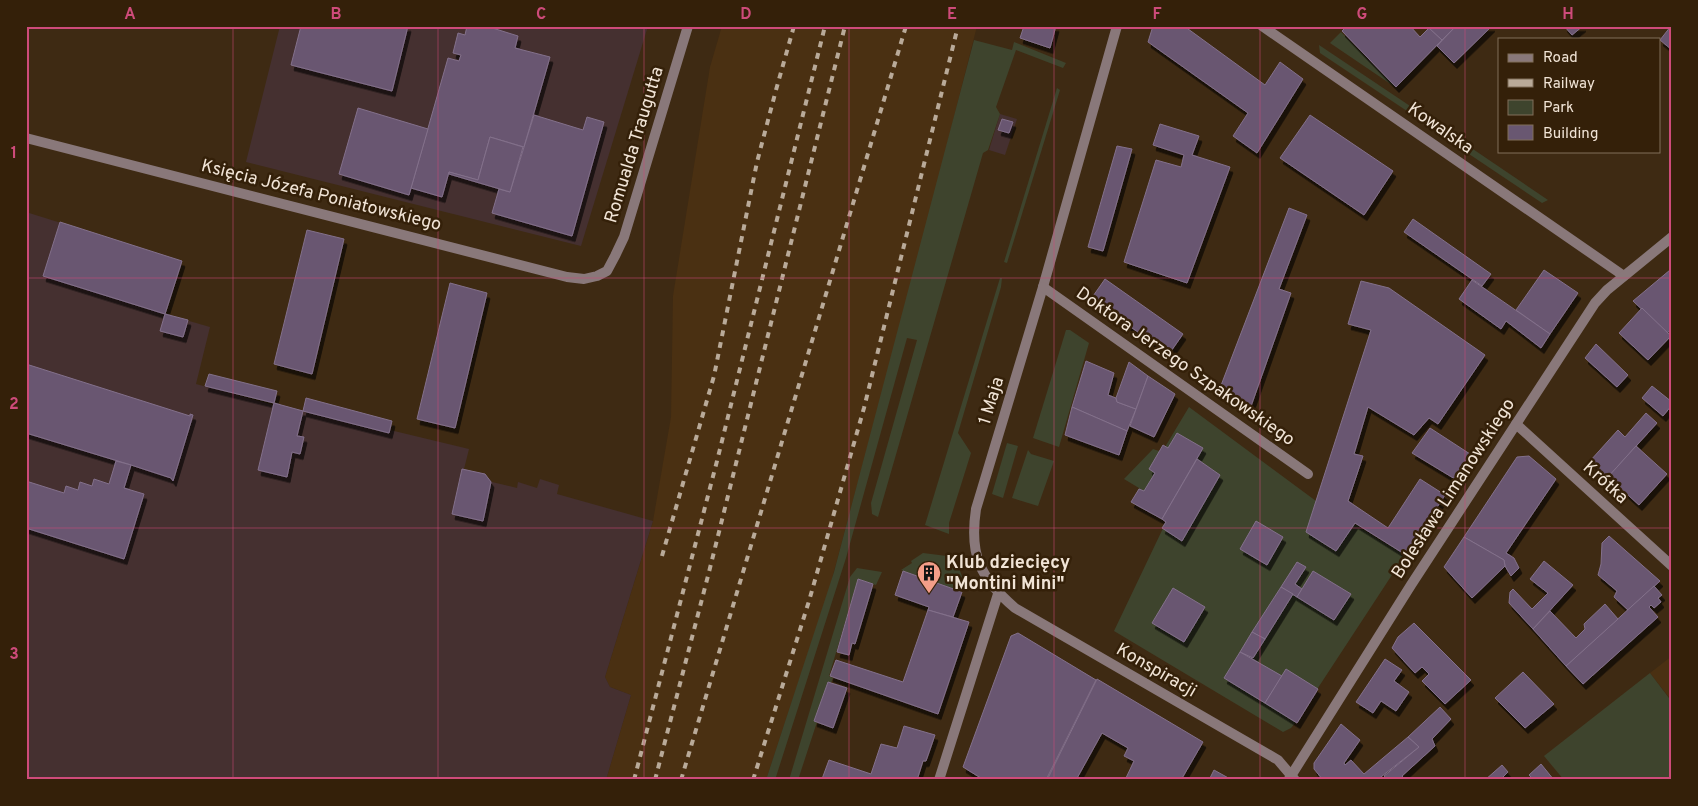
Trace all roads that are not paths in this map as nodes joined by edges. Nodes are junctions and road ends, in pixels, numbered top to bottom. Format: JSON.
{"nodes":[{"id":1,"x":688,"y":26,"type":"edge"},
{"id":2,"x":1116,"y":26,"type":"edge"},
{"id":3,"x":1262,"y":26,"type":"edge"},
{"id":4,"x":26,"y":138,"type":"edge"},
{"id":5,"x":1672,"y":237,"type":"edge"},
{"id":6,"x":607,"y":271,"type":"joint"},
{"id":7,"x":1624,"y":276,"type":"junction"},
{"id":8,"x":1043,"y":287,"type":"junction"},
{"id":9,"x":1516,"y":424,"type":"junction"},
{"id":10,"x":1308,"y":474,"type":"dead end"},
{"id":11,"x":1672,"y":566,"type":"edge"},
{"id":12,"x":998,"y":594,"type":"junction"},
{"id":13,"x":1292,"y":778,"type":"edge"},
{"id":14,"x":939,"y":780,"type":"edge"}],
"edges":[{"from":1,"to":6,"type":"street","name":"Romualda Traugutta"},
{"from":2,"to":8,"type":"street","name":"1 Maja"},
{"from":3,"to":7,"type":"street","name":"Kowalska"},
{"from":4,"to":6,"type":"street","name":"Księcia Józefa Poniatowskiego"},
{"from":5,"to":7,"type":"street","name":"Bolesława Limanowskiego"},
{"from":7,"to":9,"type":"street","name":"Bolesława Limanowskiego"},
{"from":8,"to":10,"type":"street","name":"Doktora Jerzego Szpakowskiego"},
{"from":8,"to":12,"type":"street","name":"1 Maja"},
{"from":9,"to":11,"type":"street","name":"Krótka"},
{"from":9,"to":13,"type":"street","name":"Bolesława Limanowskiego"},
{"from":12,"to":13,"type":"street","name":"Konspiracji"},
{"from":12,"to":14,"type":"street"}]}
